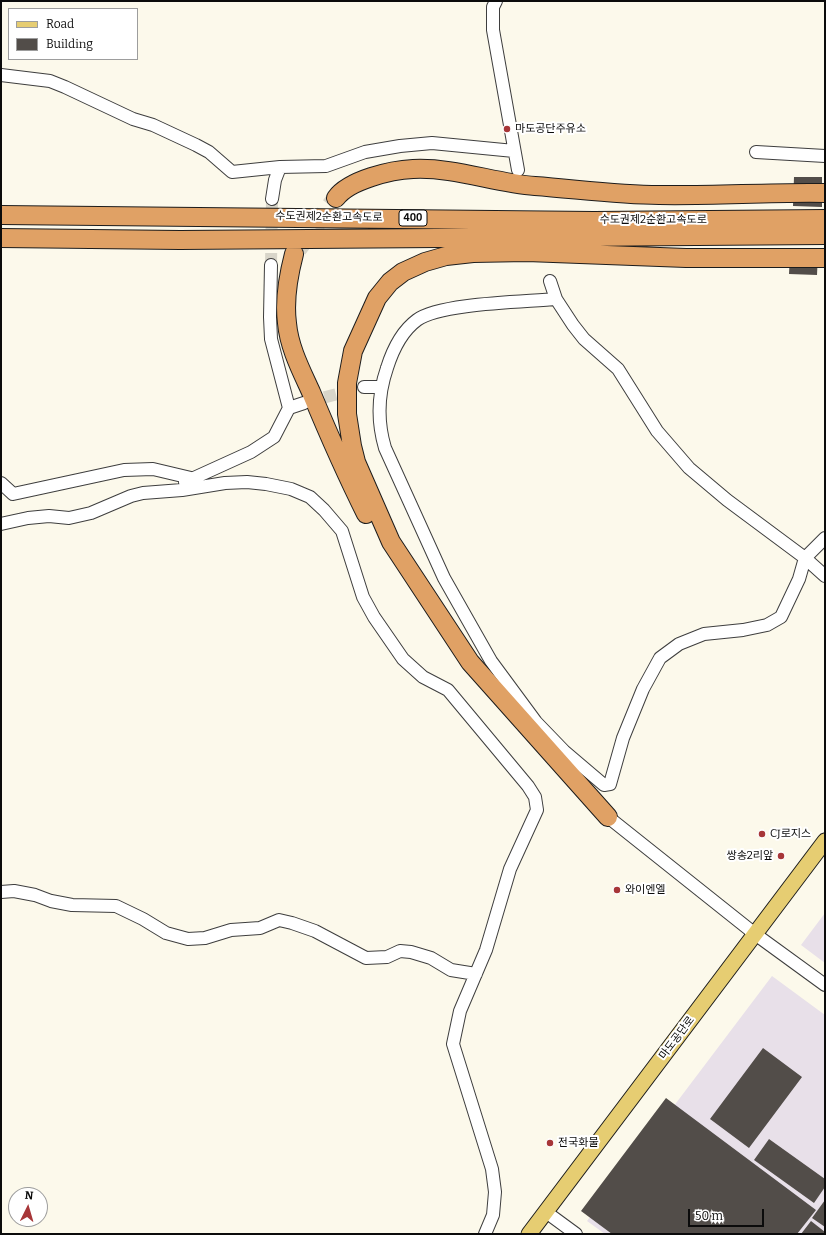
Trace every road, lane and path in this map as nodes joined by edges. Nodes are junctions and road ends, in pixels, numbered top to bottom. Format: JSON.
{"nodes":[{"id":1,"x":496,"y":1,"type":"edge"},
{"id":2,"x":1,"y":75,"type":"edge"},
{"id":3,"x":514,"y":151,"type":"junction"},
{"id":4,"x":756,"y":152,"type":"dead end"},
{"id":5,"x":825,"y":156,"type":"edge"},
{"id":6,"x":280,"y":167,"type":"junction"},
{"id":7,"x":518,"y":170,"type":"dead end"},
{"id":8,"x":825,"y":193,"type":"edge"},
{"id":9,"x":336,"y":198,"type":"tunnel mouth"},
{"id":10,"x":272,"y":199,"type":"tunnel mouth"},
{"id":11,"x":1,"y":215,"type":"edge"},
{"id":12,"x":825,"y":219,"type":"edge"},
{"id":13,"x":825,"y":235,"type":"edge"},
{"id":14,"x":1,"y":238,"type":"edge"},
{"id":15,"x":294,"y":254,"type":"tunnel mouth"},
{"id":16,"x":825,"y":258,"type":"edge"},
{"id":17,"x":271,"y":265,"type":"tunnel mouth"},
{"id":18,"x":550,"y":281,"type":"dead end"},
{"id":19,"x":556,"y":300,"type":"junction"},
{"id":20,"x":364,"y":386,"type":"tunnel mouth"},
{"id":21,"x":380,"y":387,"type":"junction"},
{"id":22,"x":304,"y":403,"type":"tunnel mouth"},
{"id":23,"x":289,"y":408,"type":"junction"},
{"id":24,"x":191,"y":478,"type":"junction"},
{"id":25,"x":1,"y":483,"type":"edge"},
{"id":26,"x":172,"y":491,"type":"junction"},
{"id":27,"x":1,"y":524,"type":"edge"},
{"id":28,"x":825,"y":538,"type":"edge"},
{"id":29,"x":805,"y":558,"type":"junction"},
{"id":30,"x":825,"y":576,"type":"edge"},
{"id":31,"x":608,"y":817,"type":"junction"},
{"id":32,"x":825,"y":841,"type":"edge"},
{"id":33,"x":1,"y":892,"type":"edge"},
{"id":34,"x":755,"y":934,"type":"junction"},
{"id":35,"x":476,"y":974,"type":"junction"},
{"id":36,"x":825,"y":985,"type":"edge"},
{"id":37,"x":546,"y":1212,"type":"junction"},
{"id":38,"x":485,"y":1234,"type":"edge"},
{"id":39,"x":529,"y":1234,"type":"edge"},
{"id":40,"x":576,"y":1234,"type":"edge"}],
"edges":[{"from":1,"to":3,"type":"street"},
{"from":2,"to":6,"type":"street"},
{"from":3,"to":6,"type":"street"},
{"from":3,"to":7,"type":"street"},
{"from":4,"to":5,"type":"street"},
{"from":6,"to":10,"type":"street"},
{"from":8,"to":9,"type":"highway"},
{"from":11,"to":12,"type":"highway","name":"수도권제2순환고속도로","number":"400"},
{"from":13,"to":14,"type":"highway","name":"수도권제2순환고속도로","number":"400"},
{"from":15,"to":31,"type":"highway"},
{"from":16,"to":31,"type":"highway"},
{"from":17,"to":23,"type":"street"},
{"from":18,"to":19,"type":"street"},
{"from":19,"to":21,"type":"street"},
{"from":19,"to":29,"type":"street"},
{"from":20,"to":21,"type":"street"},
{"from":21,"to":29,"type":"street"},
{"from":22,"to":23,"type":"street"},
{"from":23,"to":24,"type":"street"},
{"from":24,"to":25,"type":"street"},
{"from":24,"to":26,"type":"street"},
{"from":26,"to":27,"type":"street"},
{"from":26,"to":35,"type":"street"},
{"from":28,"to":29,"type":"street"},
{"from":29,"to":30,"type":"street"},
{"from":31,"to":34,"type":"street"},
{"from":32,"to":34,"type":"main road","name":"마도공단로"},
{"from":33,"to":35,"type":"street"},
{"from":34,"to":36,"type":"street"},
{"from":34,"to":37,"type":"main road","name":"마도공단로"},
{"from":35,"to":38,"type":"street"},
{"from":37,"to":39,"type":"main road","name":"마도공단로"},
{"from":37,"to":40,"type":"street"}]}
